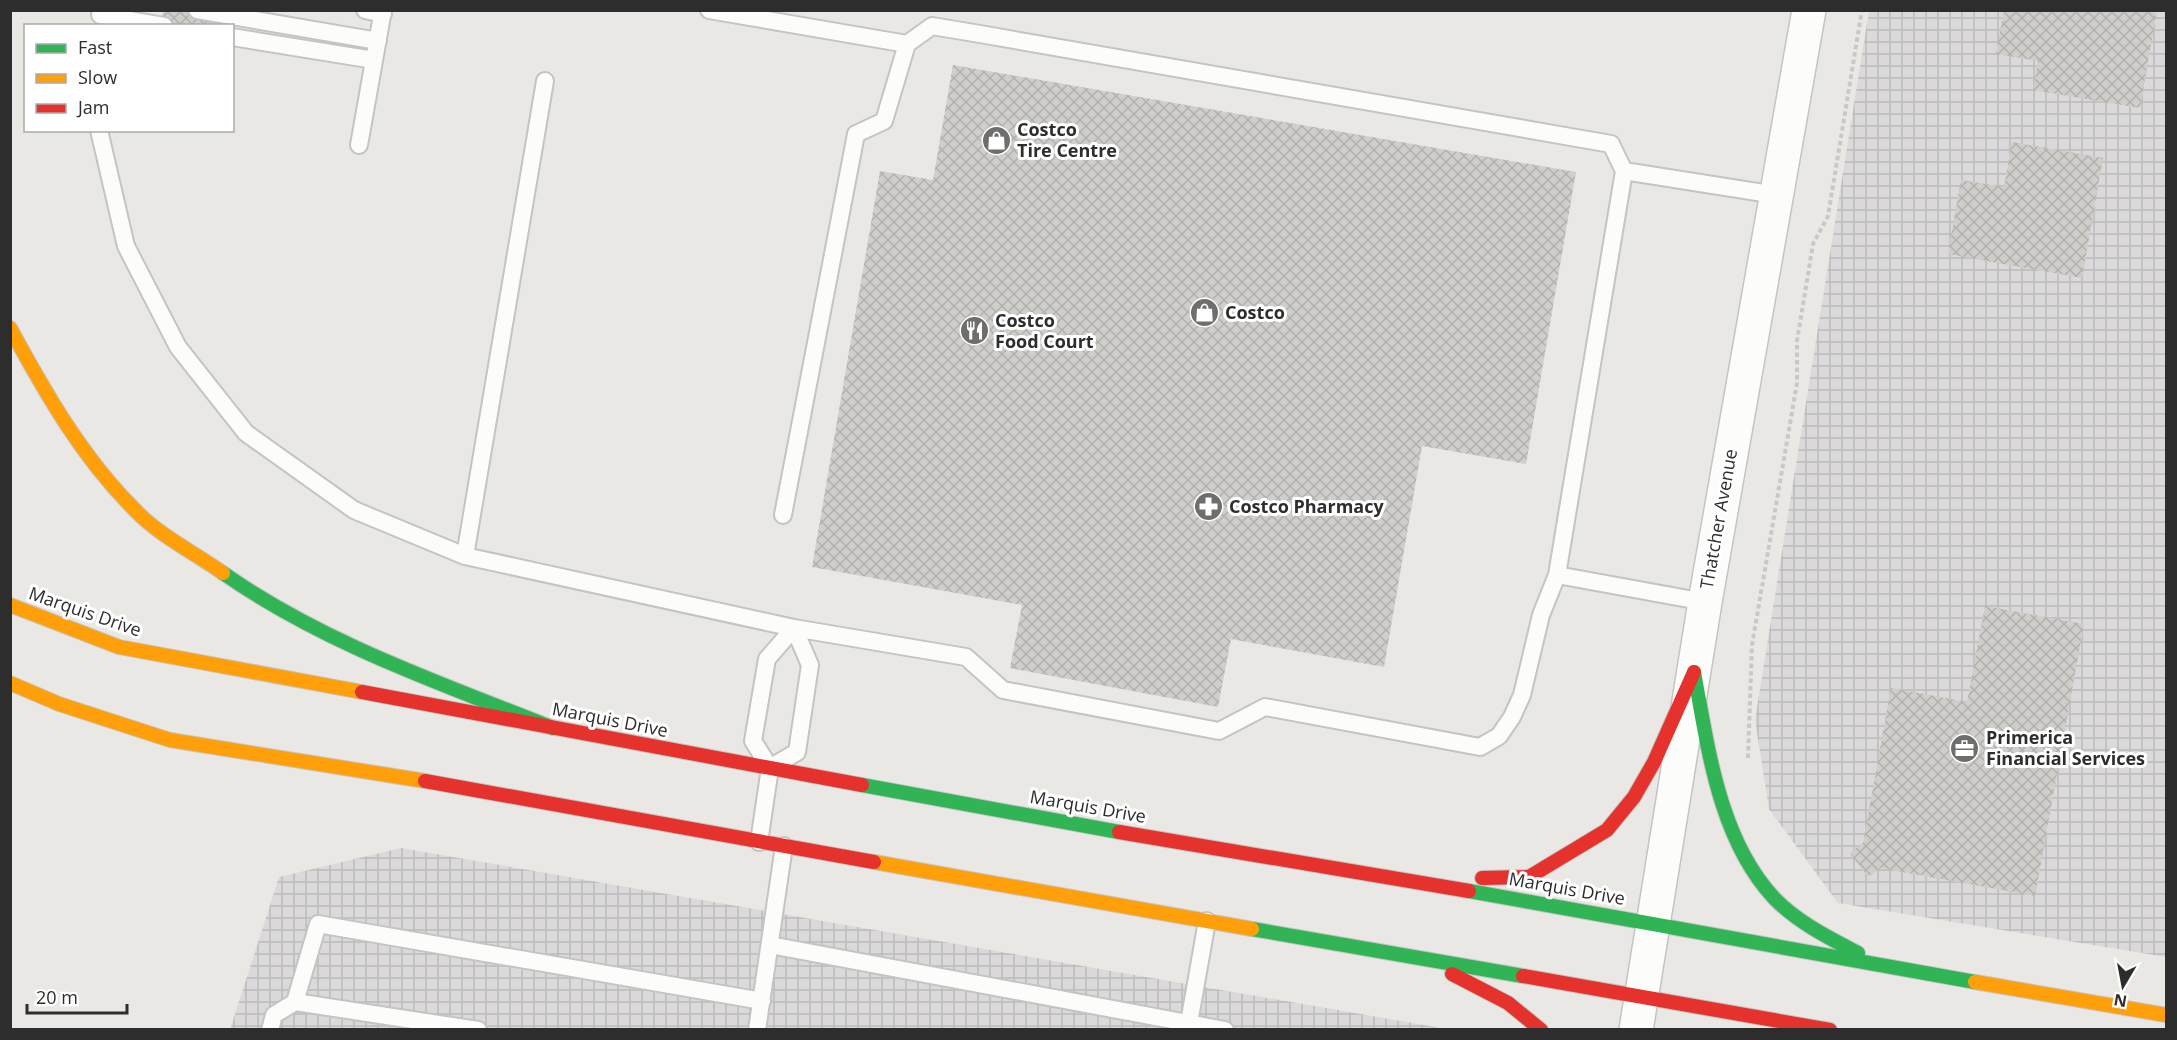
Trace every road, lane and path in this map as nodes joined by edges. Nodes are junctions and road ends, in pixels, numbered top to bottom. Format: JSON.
{"nodes":[{"id":1,"x":196,"y":10,"type":"edge"},
{"id":2,"x":364,"y":10,"type":"edge"},
{"id":3,"x":709,"y":10,"type":"edge"},
{"id":4,"x":1809,"y":10,"type":"edge"},
{"id":5,"x":1862,"y":10,"type":"edge"},
{"id":6,"x":383,"y":12,"type":"edge"},
{"id":7,"x":100,"y":17,"type":"edge"},
{"id":8,"x":150,"y":24,"type":"edge"},
{"id":9,"x":234,"y":37,"type":"edge"},
{"id":10,"x":378,"y":41,"type":"junction"},
{"id":11,"x":907,"y":44,"type":"junction"},
{"id":12,"x":374,"y":60,"type":"junction"},
{"id":13,"x":545,"y":81,"type":"dead end"},
{"id":14,"x":99,"y":132,"type":"edge"},
{"id":15,"x":359,"y":145,"type":"dead end"},
{"id":16,"x":1624,"y":171,"type":"junction"},
{"id":17,"x":1776,"y":195,"type":"junction"},
{"id":18,"x":10,"y":328,"type":"edge"},
{"id":19,"x":783,"y":515,"type":"dead end"},
{"id":20,"x":465,"y":556,"type":"junction"},
{"id":21,"x":1557,"y":575,"type":"junction"},
{"id":22,"x":1705,"y":602,"type":"junction"},
{"id":23,"x":10,"y":605,"type":"edge"},
{"id":24,"x":794,"y":628,"type":"junction"},
{"id":25,"x":1694,"y":672,"type":"junction"},
{"id":26,"x":10,"y":683,"type":"edge"},
{"id":27,"x":553,"y":728,"type":"junction"},
{"id":28,"x":1747,"y":763,"type":"dead end"},
{"id":29,"x":770,"y":768,"type":"junction"},
{"id":30,"x":759,"y":842,"type":"junction"},
{"id":31,"x":784,"y":846,"type":"junction"},
{"id":32,"x":1412,"y":880,"type":"junction"},
{"id":33,"x":1208,"y":921,"type":"junction"},
{"id":34,"x":1655,"y":923,"type":"junction"},
{"id":35,"x":770,"y":945,"type":"junction"},
{"id":36,"x":1423,"y":959,"type":"junction"},
{"id":37,"x":1880,"y":965,"type":"junction"},
{"id":38,"x":1642,"y":997,"type":"junction"},
{"id":39,"x":762,"y":1001,"type":"junction"},
{"id":40,"x":295,"y":1002,"type":"junction"},
{"id":41,"x":2166,"y":1016,"type":"edge"},
{"id":42,"x":1189,"y":1023,"type":"junction"},
{"id":43,"x":270,"y":1029,"type":"edge"},
{"id":44,"x":478,"y":1029,"type":"edge"},
{"id":45,"x":757,"y":1029,"type":"edge"},
{"id":46,"x":1225,"y":1029,"type":"edge"},
{"id":47,"x":1541,"y":1029,"type":"edge"},
{"id":48,"x":1636,"y":1029,"type":"edge"},
{"id":49,"x":1830,"y":1029,"type":"edge"}],
"edges":[{"from":1,"to":10,"type":"lane"},
{"from":2,"to":6,"type":"lane"},
{"from":3,"to":11,"type":"lane"},
{"from":4,"to":17,"type":"street","name":"Thatcher Avenue"},
{"from":5,"to":28,"type":"path"},
{"from":6,"to":10,"type":"lane"},
{"from":7,"to":8,"type":"lane"},
{"from":9,"to":12,"type":"lane"},
{"from":10,"to":12,"type":"lane"},
{"from":11,"to":16,"type":"lane"},
{"from":11,"to":19,"type":"lane"},
{"from":12,"to":15,"type":"lane"},
{"from":13,"to":20,"type":"lane"},
{"from":14,"to":20,"type":"lane"},
{"from":16,"to":17,"type":"lane"},
{"from":16,"to":21,"type":"lane"},
{"from":17,"to":22,"type":"street","name":"Thatcher Avenue"},
{"from":18,"to":27,"type":"main road"},
{"from":20,"to":24,"type":"lane"},
{"from":21,"to":22,"type":"lane"},
{"from":21,"to":24,"type":"lane"},
{"from":22,"to":25,"type":"street","name":"Thatcher Avenue"},
{"from":23,"to":27,"type":"main road","name":"Marquis Drive"},
{"from":24,"to":29,"type":"lane"},
{"from":24,"to":29,"type":"lane"},
{"from":25,"to":32,"type":"main road"},
{"from":25,"to":34,"type":"street","name":"Thatcher Avenue"},
{"from":25,"to":37,"type":"main road"},
{"from":26,"to":30,"type":"main road"},
{"from":27,"to":29,"type":"main road","name":"Marquis Drive"},
{"from":29,"to":30,"type":"lane"},
{"from":29,"to":32,"type":"main road","name":"Marquis Drive"},
{"from":30,"to":31,"type":"main road"},
{"from":31,"to":33,"type":"main road"},
{"from":31,"to":35,"type":"lane"},
{"from":32,"to":34,"type":"main road","name":"Marquis Drive"},
{"from":33,"to":36,"type":"main road"},
{"from":33,"to":42,"type":"lane"},
{"from":34,"to":37,"type":"main road","name":"Marquis Drive"},
{"from":34,"to":38,"type":"street","name":"Thatcher Avenue"},
{"from":35,"to":39,"type":"lane"},
{"from":35,"to":42,"type":"lane"},
{"from":36,"to":38,"type":"main road"},
{"from":36,"to":47,"type":"main road"},
{"from":37,"to":41,"type":"main road","name":"Marquis Drive"},
{"from":38,"to":48,"type":"street","name":"Thatcher Avenue"},
{"from":38,"to":49,"type":"main road"},
{"from":39,"to":40,"type":"lane"},
{"from":39,"to":45,"type":"lane"},
{"from":40,"to":43,"type":"lane"},
{"from":40,"to":44,"type":"lane"},
{"from":42,"to":46,"type":"lane"}]}
